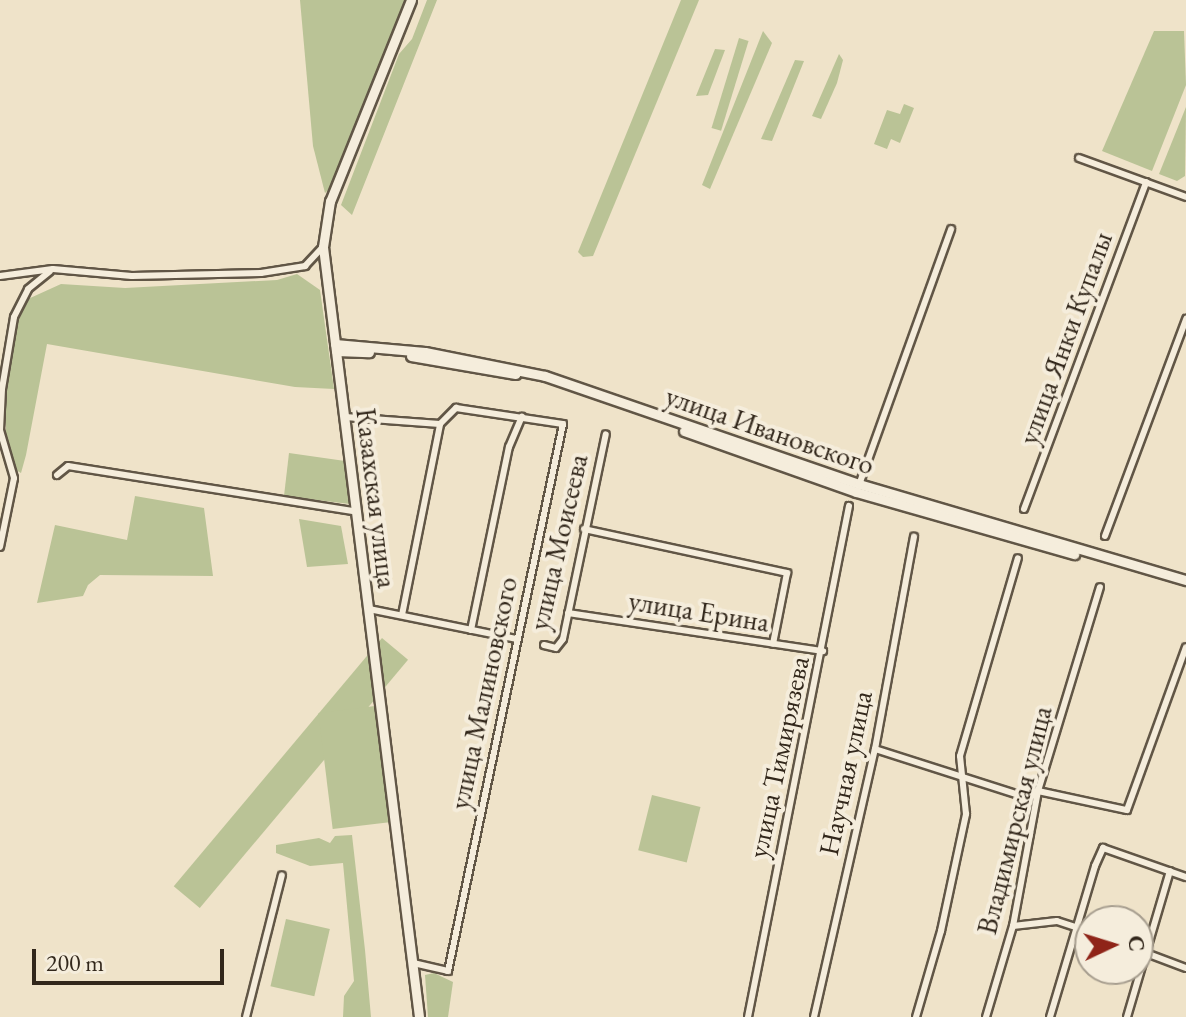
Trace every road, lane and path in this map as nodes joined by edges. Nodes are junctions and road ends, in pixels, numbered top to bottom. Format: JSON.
{"nodes":[{"id":1,"x":411,"y":0,"type":"edge"},
{"id":2,"x":1079,"y":158,"type":"dead end"},
{"id":3,"x":1146,"y":182,"type":"junction"},
{"id":4,"x":1186,"y":197,"type":"edge"},
{"id":5,"x":951,"y":229,"type":"dead end"},
{"id":6,"x":323,"y":247,"type":"junction"},
{"id":7,"x":53,"y":269,"type":"junction"},
{"id":8,"x":0,"y":276,"type":"edge"},
{"id":9,"x":1186,"y":319,"type":"edge"},
{"id":10,"x":336,"y":347,"type":"junction"},
{"id":11,"x":2,"y":389,"type":"junction"},
{"id":12,"x":0,"y":401,"type":"edge"},
{"id":13,"x":345,"y":417,"type":"junction"},
{"id":14,"x":522,"y":417,"type":"junction"},
{"id":15,"x":440,"y":424,"type":"junction"},
{"id":16,"x":606,"y":434,"type":"dead end"},
{"id":17,"x":57,"y":475,"type":"dead end"},
{"id":18,"x":858,"y":488,"type":"junction"},
{"id":19,"x":849,"y":506,"type":"dead end"},
{"id":20,"x":1024,"y":509,"type":"dead end"},
{"id":21,"x":357,"y":512,"type":"junction"},
{"id":22,"x":584,"y":529,"type":"junction"},
{"id":23,"x":1105,"y":536,"type":"dead end"},
{"id":24,"x":914,"y":537,"type":"dead end"},
{"id":25,"x":0,"y":547,"type":"edge"},
{"id":26,"x":1018,"y":558,"type":"dead end"},
{"id":27,"x":1186,"y":583,"type":"edge"},
{"id":28,"x":1100,"y":587,"type":"dead end"},
{"id":29,"x":369,"y":609,"type":"junction"},
{"id":30,"x":568,"y":613,"type":"junction"},
{"id":31,"x":402,"y":615,"type":"junction"},
{"id":32,"x":471,"y":630,"type":"junction"},
{"id":33,"x":516,"y":639,"type":"junction"},
{"id":34,"x":773,"y":644,"type":"junction"},
{"id":35,"x":544,"y":645,"type":"dead end"},
{"id":36,"x":1186,"y":647,"type":"edge"},
{"id":37,"x":823,"y":651,"type":"junction"},
{"id":38,"x":875,"y":749,"type":"junction"},
{"id":39,"x":962,"y":778,"type":"junction"},
{"id":40,"x":1038,"y":791,"type":"junction"},
{"id":41,"x":1170,"y":871,"type":"junction"},
{"id":42,"x":282,"y":875,"type":"dead end"},
{"id":43,"x":1186,"y":877,"type":"edge"},
{"id":44,"x":1084,"y":905,"type":"edge"},
{"id":45,"x":1013,"y":926,"type":"junction"},
{"id":46,"x":1154,"y":926,"type":"edge"},
{"id":47,"x":1074,"y":927,"type":"edge"},
{"id":48,"x":1074,"y":938,"type":"edge"},
{"id":49,"x":1154,"y":956,"type":"edge"},
{"id":50,"x":413,"y":963,"type":"junction"},
{"id":51,"x":1186,"y":968,"type":"edge"},
{"id":52,"x":1136,"y":985,"type":"edge"},
{"id":53,"x":246,"y":1017,"type":"edge"},
{"id":54,"x":419,"y":1017,"type":"edge"},
{"id":55,"x":748,"y":1017,"type":"edge"},
{"id":56,"x":814,"y":1017,"type":"edge"},
{"id":57,"x":916,"y":1017,"type":"edge"},
{"id":58,"x":986,"y":1017,"type":"edge"},
{"id":59,"x":1050,"y":1017,"type":"edge"},
{"id":60,"x":1127,"y":1017,"type":"edge"}],
"edges":[{"from":1,"to":6,"type":"main road","name":"Казахская улица"},
{"from":2,"to":3,"type":"street"},
{"from":3,"to":4,"type":"street"},
{"from":3,"to":20,"type":"street","name":"улица Янки Купалы"},
{"from":5,"to":18,"type":"street"},
{"from":6,"to":7,"type":"street"},
{"from":6,"to":10,"type":"main road","name":"Казахская улица"},
{"from":7,"to":8,"type":"street"},
{"from":7,"to":11,"type":"street"},
{"from":9,"to":23,"type":"street"},
{"from":10,"to":13,"type":"main road","name":"Казахская улица"},
{"from":10,"to":18,"type":"main road","name":"улица Ивановского"},
{"from":11,"to":12,"type":"street"},
{"from":11,"to":25,"type":"street"},
{"from":13,"to":15,"type":"street"},
{"from":13,"to":21,"type":"main road","name":"Казахская улица"},
{"from":14,"to":15,"type":"street"},
{"from":14,"to":32,"type":"street"},
{"from":14,"to":33,"type":"street","name":"улица Малиновского"},
{"from":15,"to":31,"type":"street"},
{"from":16,"to":22,"type":"street","name":"улица Моисеева"},
{"from":17,"to":21,"type":"street"},
{"from":18,"to":27,"type":"main road","name":"улица Ивановского"},
{"from":19,"to":37,"type":"street","name":"улица Тимирязева"},
{"from":21,"to":29,"type":"main road","name":"Казахская улица"},
{"from":22,"to":30,"type":"street","name":"улица Моисеева"},
{"from":22,"to":34,"type":"street"},
{"from":24,"to":38,"type":"street","name":"Научная улица"},
{"from":26,"to":39,"type":"street"},
{"from":28,"to":40,"type":"street","name":"Владимирская улица"},
{"from":29,"to":31,"type":"street"},
{"from":29,"to":50,"type":"main road","name":"Казахская улица"},
{"from":30,"to":34,"type":"street","name":"улица Ерина"},
{"from":30,"to":35,"type":"street","name":"улица Моисеева"},
{"from":31,"to":32,"type":"street"},
{"from":32,"to":33,"type":"street"},
{"from":33,"to":50,"type":"street","name":"улица Малиновского"},
{"from":34,"to":37,"type":"street","name":"улица Ерина"},
{"from":36,"to":40,"type":"street"},
{"from":37,"to":55,"type":"street","name":"улица Тимирязева"},
{"from":38,"to":39,"type":"street"},
{"from":38,"to":56,"type":"street","name":"Научная улица"},
{"from":39,"to":40,"type":"street"},
{"from":39,"to":57,"type":"street"},
{"from":40,"to":45,"type":"street","name":"Владимирская улица"},
{"from":41,"to":43,"type":"street"},
{"from":41,"to":44,"type":"street"},
{"from":41,"to":46,"type":"street"},
{"from":42,"to":53,"type":"street"},
{"from":45,"to":47,"type":"street"},
{"from":45,"to":58,"type":"street","name":"Владимирская улица"},
{"from":48,"to":59,"type":"street"},
{"from":49,"to":51,"type":"street"},
{"from":50,"to":54,"type":"main road","name":"Казахская улица"},
{"from":52,"to":60,"type":"street"}]}
